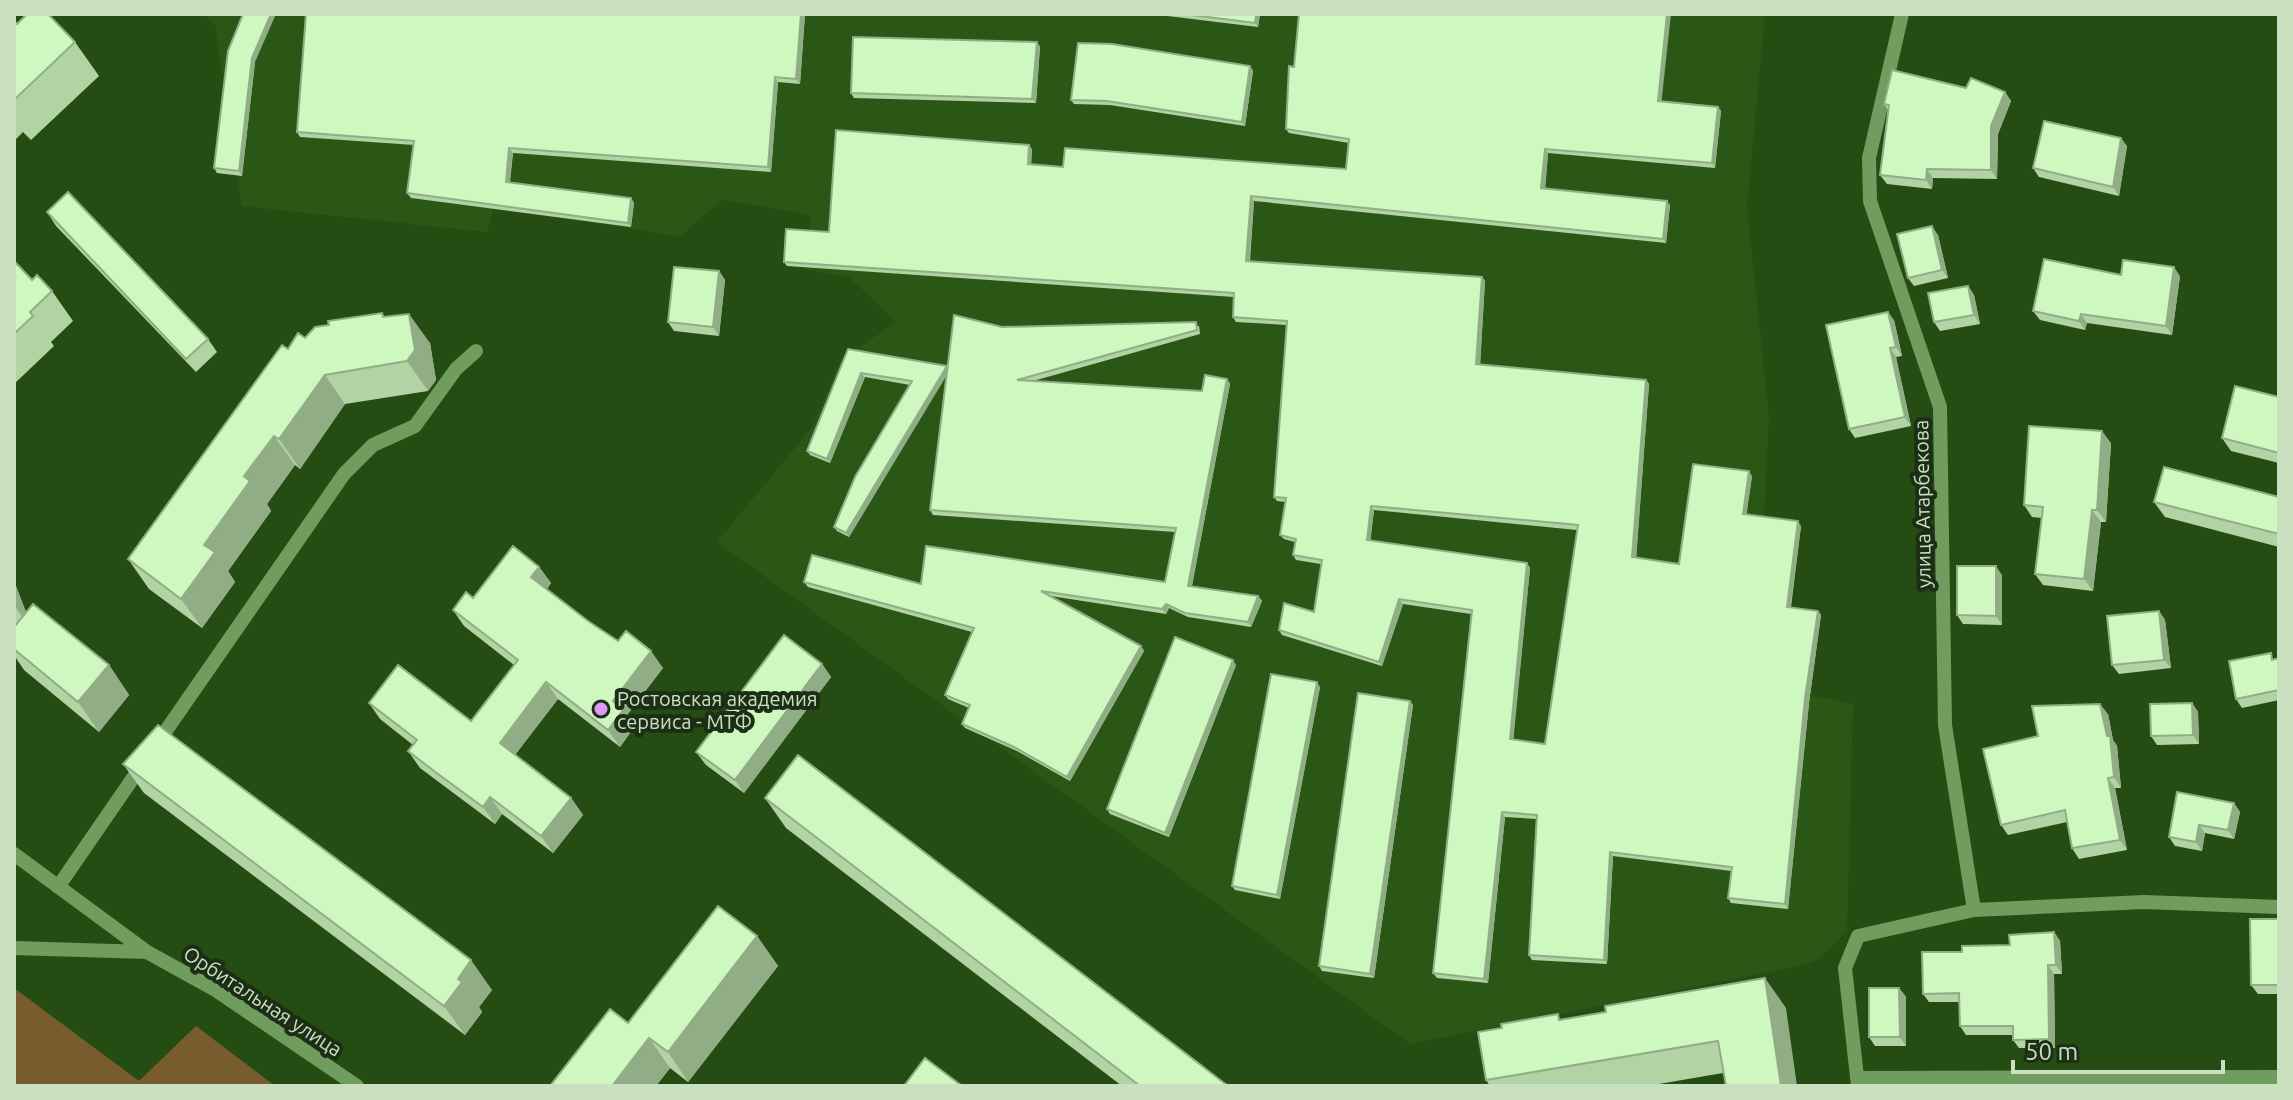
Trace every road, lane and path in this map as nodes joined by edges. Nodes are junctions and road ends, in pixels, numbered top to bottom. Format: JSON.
{"nodes":[{"id":1,"x":1902,"y":14,"type":"edge"},
{"id":2,"x":476,"y":351,"type":"dead end"},
{"id":3,"x":14,"y":854,"type":"edge"},
{"id":4,"x":58,"y":887,"type":"junction"},
{"id":5,"x":2279,"y":907,"type":"edge"},
{"id":6,"x":1974,"y":910,"type":"junction"},
{"id":7,"x":14,"y":948,"type":"edge"},
{"id":8,"x":147,"y":952,"type":"junction"},
{"id":9,"x":2279,"y":1077,"type":"edge"},
{"id":10,"x":1858,"y":1082,"type":"edge"},
{"id":11,"x":357,"y":1086,"type":"edge"}],
"edges":[{"from":1,"to":6,"type":"street","name":"улица Атарбекова"},
{"from":2,"to":4,"type":"street"},
{"from":3,"to":4,"type":"street","name":"Орбитальная улица"},
{"from":4,"to":8,"type":"street","name":"Орбитальная улица"},
{"from":5,"to":6,"type":"street"},
{"from":6,"to":10,"type":"street"},
{"from":7,"to":8,"type":"street"},
{"from":8,"to":11,"type":"street","name":"Орбитальная улица"},
{"from":9,"to":10,"type":"street"}]}
